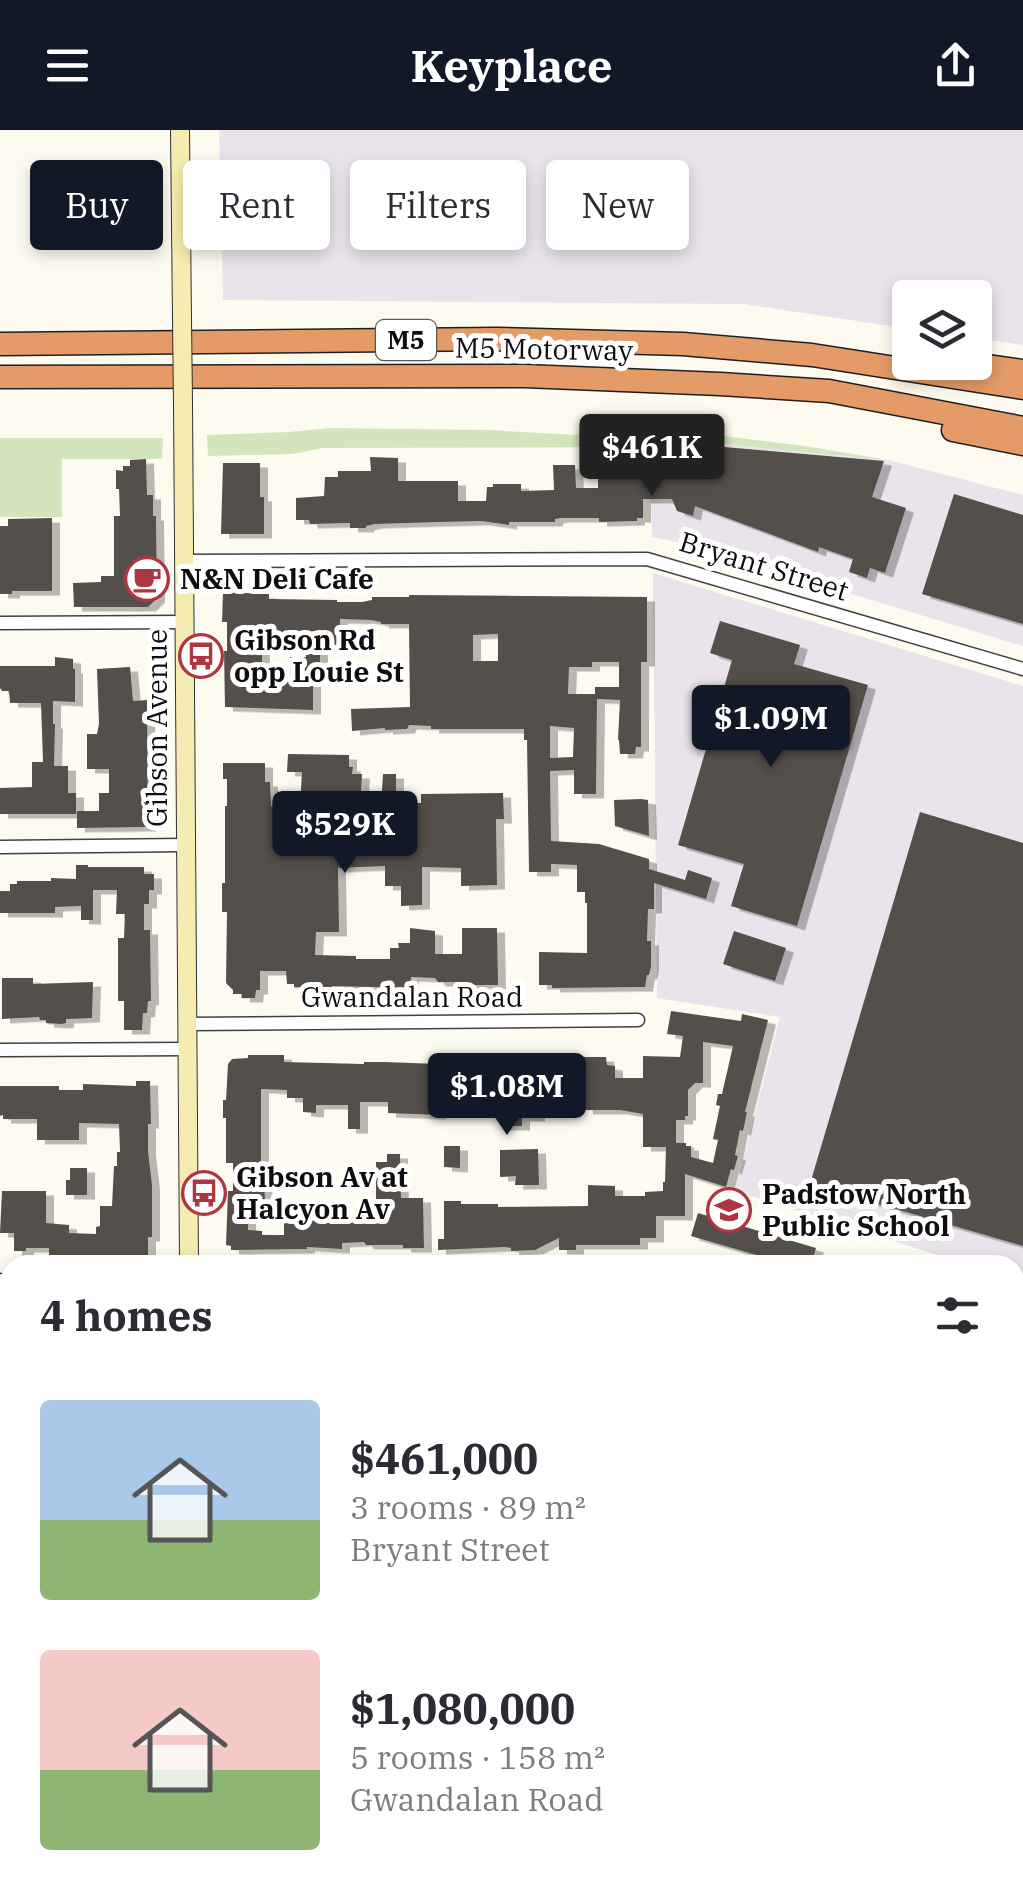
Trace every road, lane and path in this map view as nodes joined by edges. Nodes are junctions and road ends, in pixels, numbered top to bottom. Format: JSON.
{"nodes":[{"id":1,"x":180,"y":130,"type":"edge"},
{"id":2,"x":0,"y":344,"type":"edge"},
{"id":3,"x":812,"y":355,"type":"junction"},
{"id":4,"x":892,"y":357,"type":"edge"},
{"id":5,"x":992,"y":366,"type":"edge"},
{"id":6,"x":1023,"y":371,"type":"edge"},
{"id":7,"x":0,"y":377,"type":"edge"},
{"id":8,"x":720,"y":384,"type":"junction"},
{"id":9,"x":1023,"y":388,"type":"edge"},
{"id":10,"x":1023,"y":428,"type":"edge"},
{"id":11,"x":1023,"y":444,"type":"edge"},
{"id":12,"x":184,"y":561,"type":"junction"},
{"id":13,"x":185,"y":622,"type":"junction"},
{"id":14,"x":0,"y":623,"type":"edge"},
{"id":15,"x":1023,"y":669,"type":"edge"},
{"id":16,"x":185,"y":846,"type":"junction"},
{"id":17,"x":0,"y":847,"type":"edge"},
{"id":18,"x":638,"y":1020,"type":"dead end"},
{"id":19,"x":187,"y":1024,"type":"junction"},
{"id":20,"x":187,"y":1049,"type":"junction"},
{"id":21,"x":0,"y":1050,"type":"edge"},
{"id":22,"x":189,"y":1255,"type":"edge"}],
"edges":[{"from":1,"to":12,"type":"main road","name":"Gibson Avenue","bridge":true},
{"from":2,"to":3,"type":"highway","name":"M5 Motorway","number":"M5"},
{"from":3,"to":4,"type":"highway"},
{"from":3,"to":9,"type":"highway","name":"M5 Motorway","number":"M5"},
{"from":5,"to":6,"type":"highway"},
{"from":7,"to":8,"type":"highway","name":"M5 Motorway","number":"M5"},
{"from":8,"to":10,"type":"highway","name":"M5 Motorway","number":"M5"},
{"from":8,"to":11,"type":"highway","number":"M5"},
{"from":12,"to":13,"type":"main road","name":"Gibson Avenue"},
{"from":12,"to":15,"type":"street","name":"Bryant Street"},
{"from":13,"to":14,"type":"street"},
{"from":13,"to":16,"type":"main road","name":"Gibson Avenue"},
{"from":16,"to":17,"type":"street"},
{"from":16,"to":19,"type":"main road","name":"Gibson Avenue"},
{"from":18,"to":19,"type":"street","name":"Gwandalan Road"},
{"from":19,"to":20,"type":"main road","name":"Gibson Avenue"},
{"from":20,"to":21,"type":"street"},
{"from":20,"to":22,"type":"main road","name":"Gibson Avenue"}]}
